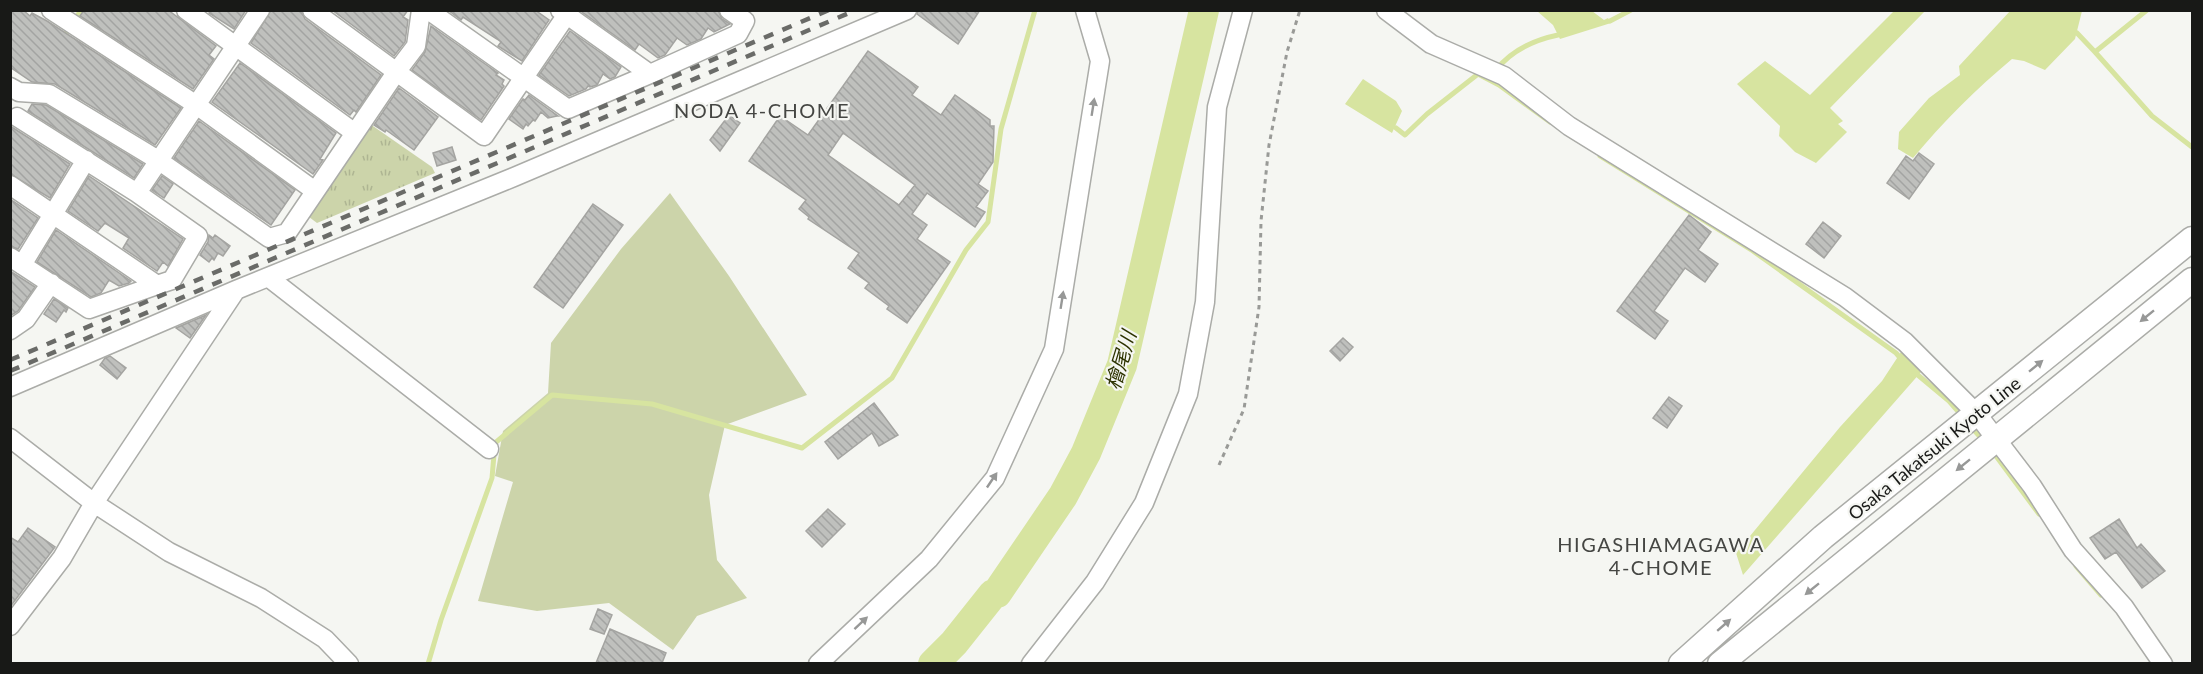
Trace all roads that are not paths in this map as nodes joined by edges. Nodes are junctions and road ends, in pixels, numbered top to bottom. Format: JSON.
{"nodes":[{"id":1,"x":51,"y":10,"type":"edge"},
{"id":2,"x":186,"y":10,"type":"edge"},
{"id":3,"x":260,"y":10,"type":"edge"},
{"id":4,"x":312,"y":10,"type":"edge"},
{"id":5,"x":421,"y":10,"type":"edge"},
{"id":6,"x":428,"y":10,"type":"edge"},
{"id":7,"x":729,"y":10,"type":"edge"},
{"id":8,"x":907,"y":10,"type":"edge"},
{"id":9,"x":1085,"y":10,"type":"edge"},
{"id":10,"x":1243,"y":10,"type":"edge"},
{"id":11,"x":1386,"y":10,"type":"edge"},
{"id":12,"x":566,"y":12,"type":"edge"},
{"id":13,"x":236,"y":46,"type":"junction"},
{"id":14,"x":397,"y":71,"type":"junction"},
{"id":15,"x":650,"y":74,"type":"junction"},
{"id":16,"x":524,"y":78,"type":"junction"},
{"id":17,"x":10,"y":87,"type":"edge"},
{"id":18,"x":195,"y":104,"type":"junction"},
{"id":19,"x":16,"y":117,"type":"dead end"},
{"id":20,"x":355,"y":133,"type":"junction"},
{"id":21,"x":86,"y":160,"type":"junction"},
{"id":22,"x":158,"y":160,"type":"junction"},
{"id":23,"x":10,"y":185,"type":"edge"},
{"id":24,"x":315,"y":191,"type":"junction"},
{"id":25,"x":137,"y":193,"type":"junction"},
{"id":26,"x":54,"y":213,"type":"junction"},
{"id":27,"x":2193,"y":239,"type":"edge"},
{"id":28,"x":16,"y":261,"type":"edge"},
{"id":29,"x":268,"y":277,"type":"junction"},
{"id":30,"x":2193,"y":280,"type":"edge"},
{"id":31,"x":51,"y":283,"type":"junction"},
{"id":32,"x":157,"y":285,"type":"junction"},
{"id":33,"x":236,"y":290,"type":"junction"},
{"id":34,"x":10,"y":330,"type":"edge"},
{"id":35,"x":10,"y":387,"type":"edge"},
{"id":36,"x":1977,"y":414,"type":"junction"},
{"id":37,"x":10,"y":438,"type":"edge"},
{"id":38,"x":1996,"y":438,"type":"junction"},
{"id":39,"x":489,"y":449,"type":"dead end"},
{"id":40,"x":94,"y":503,"type":"junction"},
{"id":41,"x":10,"y":626,"type":"edge"},
{"id":42,"x":349,"y":663,"type":"edge"},
{"id":43,"x":818,"y":663,"type":"edge"},
{"id":44,"x":1031,"y":663,"type":"edge"},
{"id":45,"x":1681,"y":663,"type":"edge"},
{"id":46,"x":1720,"y":663,"type":"edge"},
{"id":47,"x":2163,"y":663,"type":"edge"}],
"edges":[{"from":1,"to":18,"type":"street"},
{"from":2,"to":13,"type":"street"},
{"from":3,"to":13,"type":"street"},
{"from":4,"to":14,"type":"street"},
{"from":5,"to":14,"type":"street"},
{"from":6,"to":16,"type":"street"},
{"from":7,"to":15,"type":"street"},
{"from":8,"to":29,"type":"street"},
{"from":43,"to":9,"type":"street","one_way":true},
{"from":10,"to":44,"type":"street"},
{"from":11,"to":36,"type":"street"},
{"from":12,"to":15,"type":"street"},
{"from":12,"to":16,"type":"street"},
{"from":13,"to":18,"type":"street"},
{"from":13,"to":20,"type":"street"},
{"from":14,"to":16,"type":"street"},
{"from":14,"to":20,"type":"street"},
{"from":15,"to":16,"type":"street"},
{"from":17,"to":22,"type":"street"},
{"from":18,"to":22,"type":"street"},
{"from":18,"to":24,"type":"street"},
{"from":19,"to":21,"type":"street"},
{"from":20,"to":24,"type":"street"},
{"from":21,"to":25,"type":"street"},
{"from":21,"to":26,"type":"street"},
{"from":22,"to":24,"type":"street"},
{"from":22,"to":25,"type":"street"},
{"from":23,"to":26,"type":"street"},
{"from":25,"to":32,"type":"street"},
{"from":26,"to":28,"type":"street"},
{"from":26,"to":32,"type":"street"},
{"from":36,"to":27,"type":"main road","name":"Osaka Takatsuki Kyoto Line","one_way":true},
{"from":28,"to":31,"type":"street"},
{"from":29,"to":33,"type":"street"},
{"from":29,"to":39,"type":"street"},
{"from":30,"to":38,"type":"main road","name":"Osaka Takatsuki Kyoto Line","one_way":true},
{"from":31,"to":32,"type":"street"},
{"from":31,"to":34,"type":"street"},
{"from":33,"to":35,"type":"street"},
{"from":33,"to":40,"type":"street"},
{"from":36,"to":38,"type":"street"},
{"from":45,"to":36,"type":"main road","name":"Osaka Takatsuki Kyoto Line","one_way":true},
{"from":37,"to":40,"type":"street"},
{"from":38,"to":46,"type":"main road","name":"Osaka Takatsuki Kyoto Line","one_way":true},
{"from":38,"to":47,"type":"street"},
{"from":40,"to":41,"type":"street"},
{"from":40,"to":42,"type":"street"}]}
